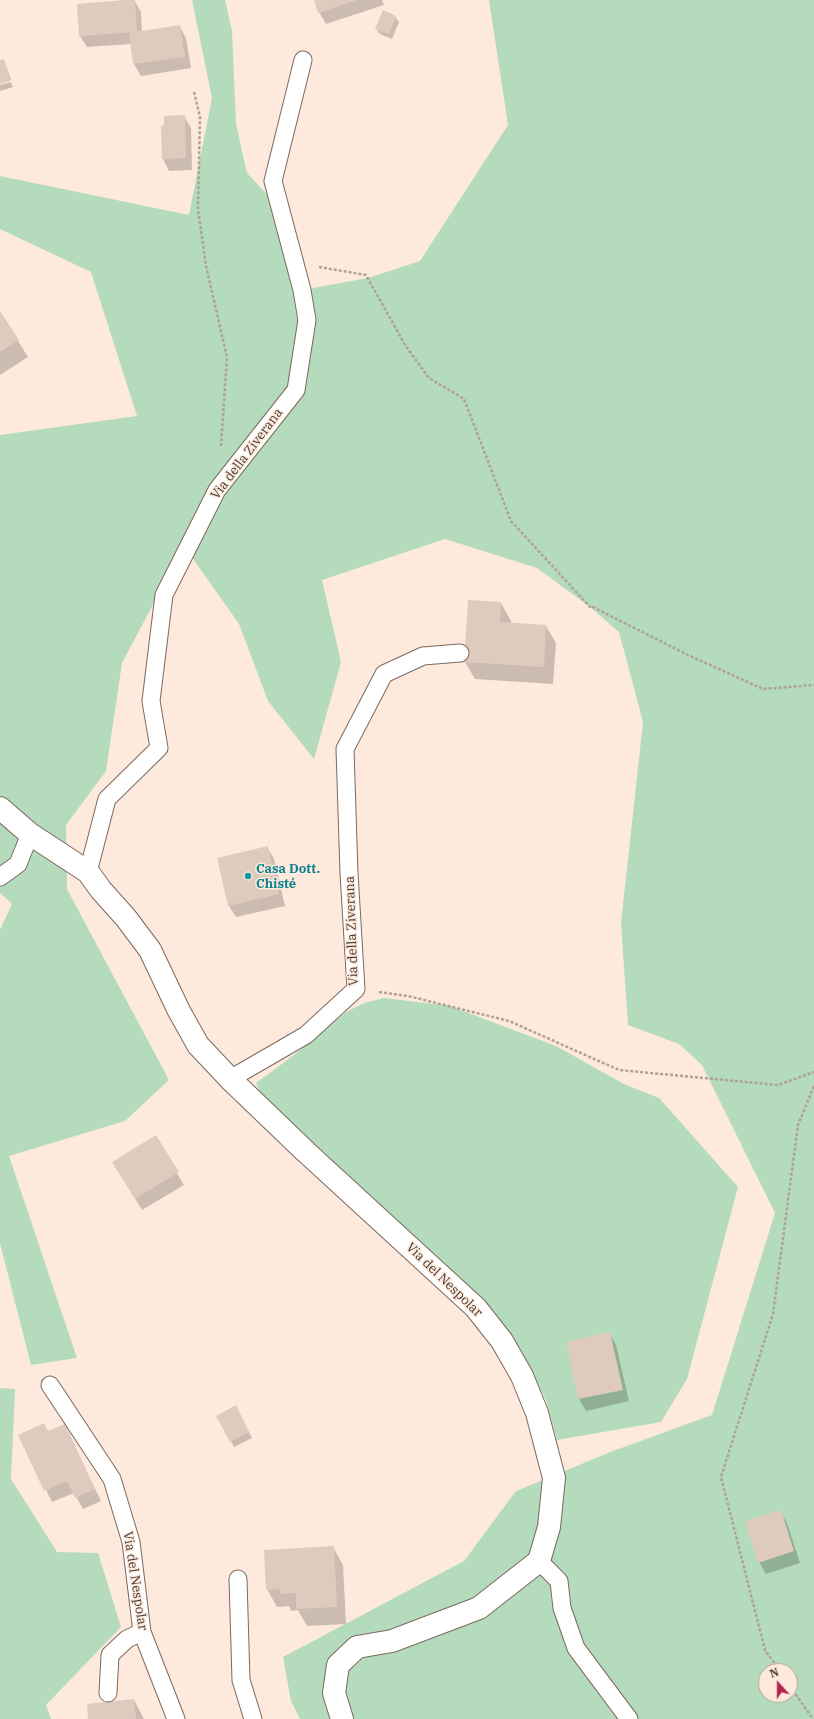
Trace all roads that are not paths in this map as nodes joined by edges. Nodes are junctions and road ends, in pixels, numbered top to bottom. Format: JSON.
{"nodes":[{"id":1,"x":304,"y":60,"type":"dead end"},
{"id":2,"x":460,"y":653,"type":"dead end"},
{"id":3,"x":0,"y":808,"type":"edge"},
{"id":4,"x":30,"y":834,"type":"junction"},
{"id":5,"x":88,"y":872,"type":"junction"},
{"id":6,"x":0,"y":876,"type":"edge"},
{"id":7,"x":230,"y":1079,"type":"junction"},
{"id":8,"x":50,"y":1384,"type":"dead end"},
{"id":9,"x":539,"y":1561,"type":"junction"},
{"id":10,"x":238,"y":1579,"type":"dead end"},
{"id":11,"x":142,"y":1632,"type":"junction"},
{"id":12,"x":108,"y":1693,"type":"dead end"},
{"id":13,"x":176,"y":1719,"type":"edge"},
{"id":14,"x":254,"y":1719,"type":"edge"},
{"id":15,"x":342,"y":1719,"type":"edge"},
{"id":16,"x":629,"y":1719,"type":"edge"}],
"edges":[{"from":1,"to":5,"type":"lane","name":"Via della Ziverana"},
{"from":2,"to":7,"type":"lane","name":"Via della Ziverana"},
{"from":3,"to":4,"type":"street"},
{"from":4,"to":5,"type":"street"},
{"from":4,"to":6,"type":"lane"},
{"from":5,"to":7,"type":"street"},
{"from":7,"to":9,"type":"street","name":"Via del Nespolar"},
{"from":8,"to":11,"type":"lane","name":"Via del Nespolar"},
{"from":9,"to":15,"type":"street"},
{"from":9,"to":16,"type":"lane"},
{"from":10,"to":14,"type":"lane"},
{"from":11,"to":12,"type":"lane"},
{"from":11,"to":13,"type":"lane","name":"Via del Nespolar"}]}
